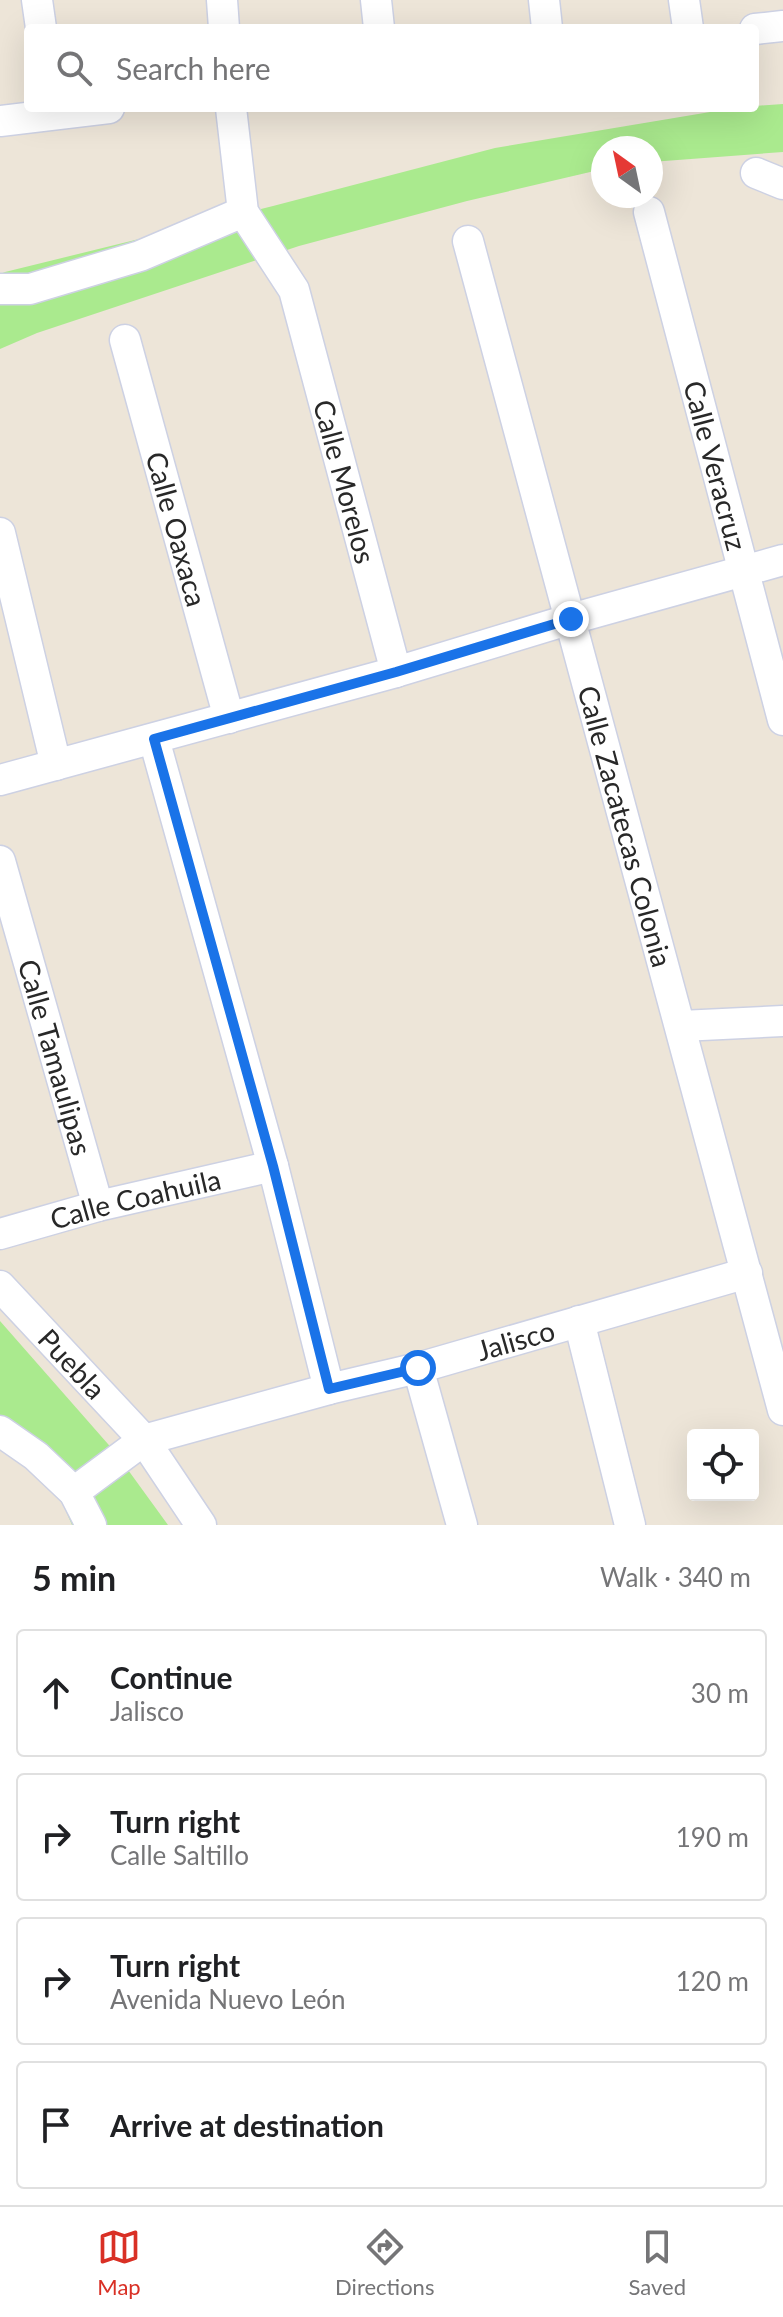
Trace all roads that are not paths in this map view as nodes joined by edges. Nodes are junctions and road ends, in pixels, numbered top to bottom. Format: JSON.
{"nodes":[{"id":1,"x":37,"y":0,"type":"edge"},
{"id":2,"x":222,"y":0,"type":"edge"},
{"id":3,"x":376,"y":0,"type":"edge"},
{"id":4,"x":544,"y":0,"type":"edge"},
{"id":5,"x":684,"y":0,"type":"edge"},
{"id":6,"x":40,"y":24,"type":"edge"},
{"id":7,"x":224,"y":24,"type":"edge"},
{"id":8,"x":379,"y":24,"type":"edge"},
{"id":9,"x":547,"y":24,"type":"edge"},
{"id":10,"x":687,"y":24,"type":"edge"},
{"id":11,"x":783,"y":26,"type":"edge"},
{"id":12,"x":759,"y":29,"type":"edge"},
{"id":13,"x":48,"y":112,"type":"edge"},
{"id":14,"x":231,"y":112,"type":"edge"},
{"id":15,"x":0,"y":121,"type":"edge"},
{"id":16,"x":243,"y":212,"type":"junction"},
{"id":17,"x":649,"y":212,"type":"dead end"},
{"id":18,"x":468,"y":241,"type":"dead end"},
{"id":19,"x":0,"y":289,"type":"edge"},
{"id":20,"x":125,"y":340,"type":"dead end"},
{"id":21,"x":0,"y":533,"type":"edge"},
{"id":22,"x":783,"y":560,"type":"edge"},
{"id":23,"x":742,"y":571,"type":"junction"},
{"id":24,"x":571,"y":619,"type":"junction"},
{"id":25,"x":396,"y":672,"type":"junction"},
{"id":26,"x":229,"y":718,"type":"junction"},
{"id":27,"x":783,"y":720,"type":"edge"},
{"id":28,"x":154,"y":739,"type":"junction"},
{"id":29,"x":56,"y":765,"type":"junction"},
{"id":30,"x":0,"y":780,"type":"edge"},
{"id":31,"x":0,"y":861,"type":"edge"},
{"id":32,"x":783,"y":1021,"type":"edge"},
{"id":33,"x":681,"y":1026,"type":"junction"},
{"id":34,"x":273,"y":1166,"type":"junction"},
{"id":35,"x":98,"y":1206,"type":"junction"},
{"id":36,"x":0,"y":1234,"type":"edge"},
{"id":37,"x":747,"y":1273,"type":"junction"},
{"id":38,"x":0,"y":1286,"type":"edge"},
{"id":39,"x":579,"y":1321,"type":"junction"},
{"id":40,"x":418,"y":1368,"type":"junction"},
{"id":41,"x":329,"y":1389,"type":"junction"},
{"id":42,"x":783,"y":1410,"type":"edge"},
{"id":43,"x":0,"y":1431,"type":"edge"},
{"id":44,"x":144,"y":1440,"type":"junction"},
{"id":45,"x":74,"y":1492,"type":"junction"},
{"id":46,"x":91,"y":1525,"type":"edge"},
{"id":47,"x":201,"y":1525,"type":"edge"},
{"id":48,"x":462,"y":1525,"type":"edge"},
{"id":49,"x":630,"y":1525,"type":"edge"}],
"edges":[{"from":1,"to":6,"type":"street"},
{"from":2,"to":7,"type":"street"},
{"from":3,"to":8,"type":"street"},
{"from":4,"to":9,"type":"street"},
{"from":5,"to":10,"type":"street"},
{"from":11,"to":12,"type":"street"},
{"from":13,"to":15,"type":"street"},
{"from":14,"to":16,"type":"street"},
{"from":16,"to":19,"type":"street"},
{"from":16,"to":25,"type":"street","name":"Calle Morelos"},
{"from":17,"to":23,"type":"street","name":"Calle Veracruz"},
{"from":18,"to":24,"type":"street","name":"Calle Zacatecas Colonia"},
{"from":20,"to":26,"type":"street","name":"Calle Oaxaca"},
{"from":21,"to":29,"type":"street"},
{"from":22,"to":23,"type":"street"},
{"from":23,"to":24,"type":"street"},
{"from":23,"to":27,"type":"street","name":"Calle Veracruz"},
{"from":24,"to":25,"type":"street"},
{"from":24,"to":33,"type":"street","name":"Calle Zacatecas Colonia"},
{"from":25,"to":26,"type":"street"},
{"from":26,"to":28,"type":"street"},
{"from":28,"to":29,"type":"street"},
{"from":28,"to":34,"type":"street"},
{"from":29,"to":30,"type":"street"},
{"from":31,"to":35,"type":"street","name":"Calle Tamaulipas"},
{"from":32,"to":33,"type":"street"},
{"from":33,"to":37,"type":"street","name":"Calle Zacatecas Colonia"},
{"from":34,"to":35,"type":"street","name":"Calle Coahuila"},
{"from":34,"to":41,"type":"street"},
{"from":35,"to":36,"type":"street","name":"Calle Coahuila"},
{"from":37,"to":39,"type":"street","name":"Jalisco"},
{"from":37,"to":42,"type":"street","name":"Calle Zacatecas Colonia"},
{"from":38,"to":44,"type":"street","name":"Puebla"},
{"from":39,"to":40,"type":"street","name":"Jalisco"},
{"from":39,"to":49,"type":"street"},
{"from":40,"to":41,"type":"street","name":"Jalisco"},
{"from":40,"to":48,"type":"street"},
{"from":41,"to":44,"type":"street","name":"Jalisco"},
{"from":43,"to":45,"type":"street"},
{"from":44,"to":45,"type":"street"},
{"from":44,"to":47,"type":"street","name":"Puebla"},
{"from":45,"to":46,"type":"street"}]}
